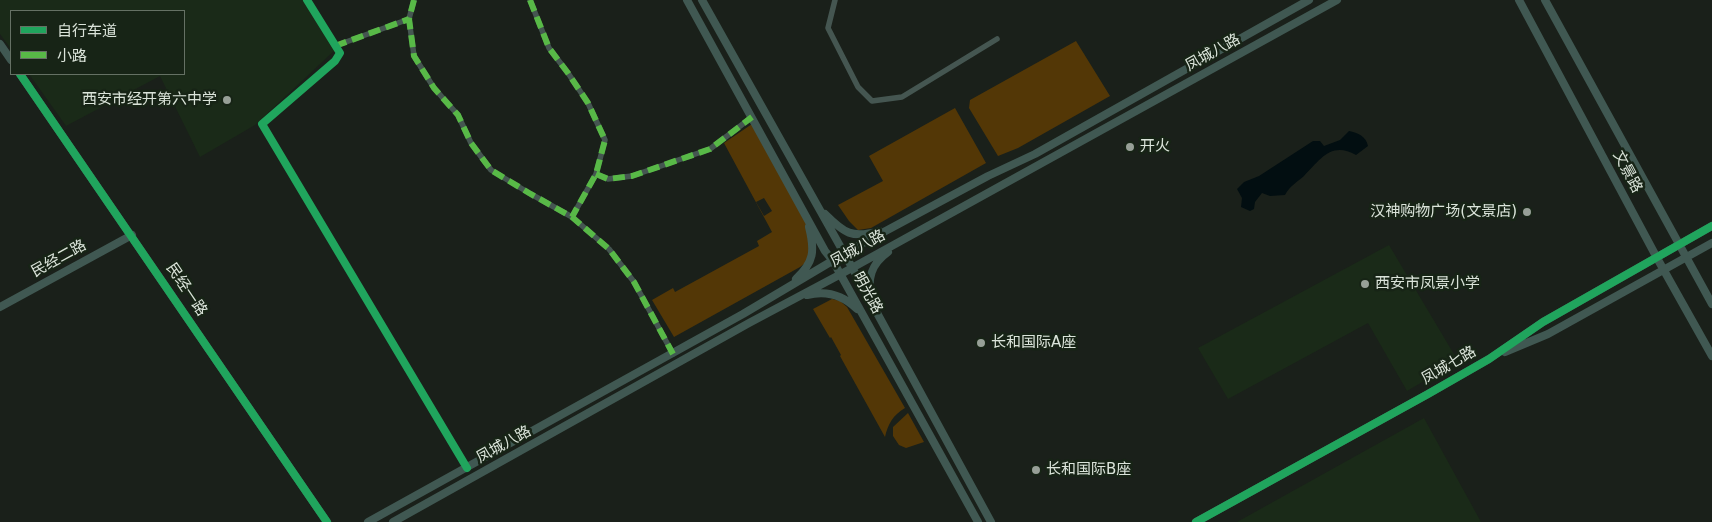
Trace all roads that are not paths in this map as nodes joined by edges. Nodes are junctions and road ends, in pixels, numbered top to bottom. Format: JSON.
{"nodes":[{"id":1,"x":307,"y":0,"type":"edge"},
{"id":2,"x":414,"y":0,"type":"edge"},
{"id":3,"x":530,"y":0,"type":"edge"},
{"id":4,"x":687,"y":0,"type":"edge"},
{"id":5,"x":702,"y":0,"type":"edge"},
{"id":6,"x":836,"y":0,"type":"edge"},
{"id":7,"x":1309,"y":0,"type":"edge"},
{"id":8,"x":1337,"y":0,"type":"edge"},
{"id":9,"x":1519,"y":0,"type":"edge"},
{"id":10,"x":1545,"y":0,"type":"edge"},
{"id":11,"x":409,"y":19,"type":"junction"},
{"id":12,"x":997,"y":39,"type":"dead end"},
{"id":13,"x":0,"y":44,"type":"edge"},
{"id":14,"x":335,"y":46,"type":"junction"},
{"id":15,"x":10,"y":59,"type":"edge"},
{"id":16,"x":21,"y":75,"type":"edge"},
{"id":17,"x":752,"y":117,"type":"junction"},
{"id":18,"x":596,"y":174,"type":"junction"},
{"id":19,"x":819,"y":208,"type":"junction"},
{"id":20,"x":806,"y":215,"type":"junction"},
{"id":21,"x":572,"y":217,"type":"junction"},
{"id":22,"x":895,"y":226,"type":"junction"},
{"id":23,"x":1712,"y":226,"type":"edge"},
{"id":24,"x":132,"y":235,"type":"junction"},
{"id":25,"x":903,"y":239,"type":"junction"},
{"id":26,"x":1712,"y":243,"type":"edge"},
{"id":27,"x":1679,"y":244,"type":"junction"},
{"id":28,"x":844,"y":254,"type":"junction"},
{"id":29,"x":1686,"y":257,"type":"junction"},
{"id":30,"x":1657,"y":258,"type":"junction"},
{"id":31,"x":833,"y":261,"type":"junction"},
{"id":32,"x":852,"y":268,"type":"junction"},
{"id":33,"x":1664,"y":270,"type":"junction"},
{"id":34,"x":841,"y":274,"type":"junction"},
{"id":35,"x":787,"y":288,"type":"junction"},
{"id":36,"x":793,"y":300,"type":"junction"},
{"id":37,"x":1712,"y":304,"type":"edge"},
{"id":38,"x":0,"y":307,"type":"edge"},
{"id":39,"x":875,"y":310,"type":"junction"},
{"id":40,"x":864,"y":316,"type":"junction"},
{"id":41,"x":673,"y":354,"type":"junction"},
{"id":42,"x":1712,"y":356,"type":"edge"},
{"id":43,"x":1489,"y":359,"type":"junction"},
{"id":44,"x":467,"y":468,"type":"junction"},
{"id":45,"x":327,"y":522,"type":"edge"},
{"id":46,"x":368,"y":522,"type":"edge"},
{"id":47,"x":393,"y":522,"type":"edge"},
{"id":48,"x":978,"y":522,"type":"edge"},
{"id":49,"x":991,"y":522,"type":"edge"},
{"id":50,"x":1196,"y":522,"type":"edge"}],
"edges":[{"from":1,"to":14,"type":"street"},
{"from":2,"to":11,"type":"street"},
{"from":3,"to":18,"type":"street"},
{"from":4,"to":17,"type":"main road","name":"明光路"},
{"from":5,"to":19,"type":"main road","name":"明光路"},
{"from":6,"to":12,"type":"street"},
{"from":7,"to":22,"type":"main road","name":"凤城八路"},
{"from":8,"to":25,"type":"main road","name":"凤城八路"},
{"from":9,"to":30,"type":"main road","name":"文景路"},
{"from":10,"to":27,"type":"main road","name":"文景路"},
{"from":11,"to":14,"type":"street"},
{"from":11,"to":21,"type":"street"},
{"from":13,"to":15,"type":"main road"},
{"from":14,"to":44,"type":"street"},
{"from":16,"to":24,"type":"main road","name":"民经一路"},
{"from":17,"to":18,"type":"street"},
{"from":17,"to":20,"type":"main road","name":"明光路"},
{"from":18,"to":21,"type":"street"},
{"from":19,"to":22,"type":"main road"},
{"from":19,"to":28,"type":"main road","name":"明光路"},
{"from":20,"to":31,"type":"main road","name":"明光路"},
{"from":20,"to":35,"type":"main road"},
{"from":21,"to":41,"type":"street"},
{"from":22,"to":28,"type":"main road","name":"凤城八路"},
{"from":23,"to":27,"type":"main road","name":"凤城七路"},
{"from":24,"to":38,"type":"main road","name":"民经二路"},
{"from":24,"to":45,"type":"main road","name":"民经一路"},
{"from":25,"to":32,"type":"main road","name":"凤城八路"},
{"from":25,"to":39,"type":"main road"},
{"from":26,"to":29,"type":"main road","name":"凤城七路"},
{"from":27,"to":29,"type":"main road","name":"文景路"},
{"from":27,"to":30,"type":"main road","name":"凤城七路"},
{"from":28,"to":31,"type":"main road","name":"凤城八路"},
{"from":28,"to":32,"type":"main road","name":"明光路"},
{"from":29,"to":33,"type":"main road","name":"凤城七路"},
{"from":29,"to":37,"type":"main road","name":"文景路"},
{"from":30,"to":33,"type":"main road","name":"文景路"},
{"from":30,"to":43,"type":"main road","name":"凤城七路"},
{"from":31,"to":34,"type":"main road","name":"明光路"},
{"from":31,"to":35,"type":"main road","name":"凤城八路"},
{"from":32,"to":34,"type":"main road","name":"凤城八路"},
{"from":32,"to":39,"type":"main road","name":"明光路"},
{"from":33,"to":42,"type":"main road","name":"文景路"},
{"from":33,"to":43,"type":"main road","name":"凤城七路"},
{"from":34,"to":36,"type":"main road","name":"凤城八路"},
{"from":34,"to":40,"type":"main road","name":"明光路"},
{"from":35,"to":41,"type":"main road","name":"凤城八路"},
{"from":36,"to":40,"type":"main road"},
{"from":36,"to":47,"type":"main road","name":"凤城八路"},
{"from":39,"to":49,"type":"main road","name":"明光路"},
{"from":40,"to":48,"type":"main road","name":"明光路"},
{"from":41,"to":44,"type":"main road","name":"凤城八路"},
{"from":43,"to":50,"type":"main road","name":"凤城七路"},
{"from":44,"to":46,"type":"main road","name":"凤城八路"}]}
